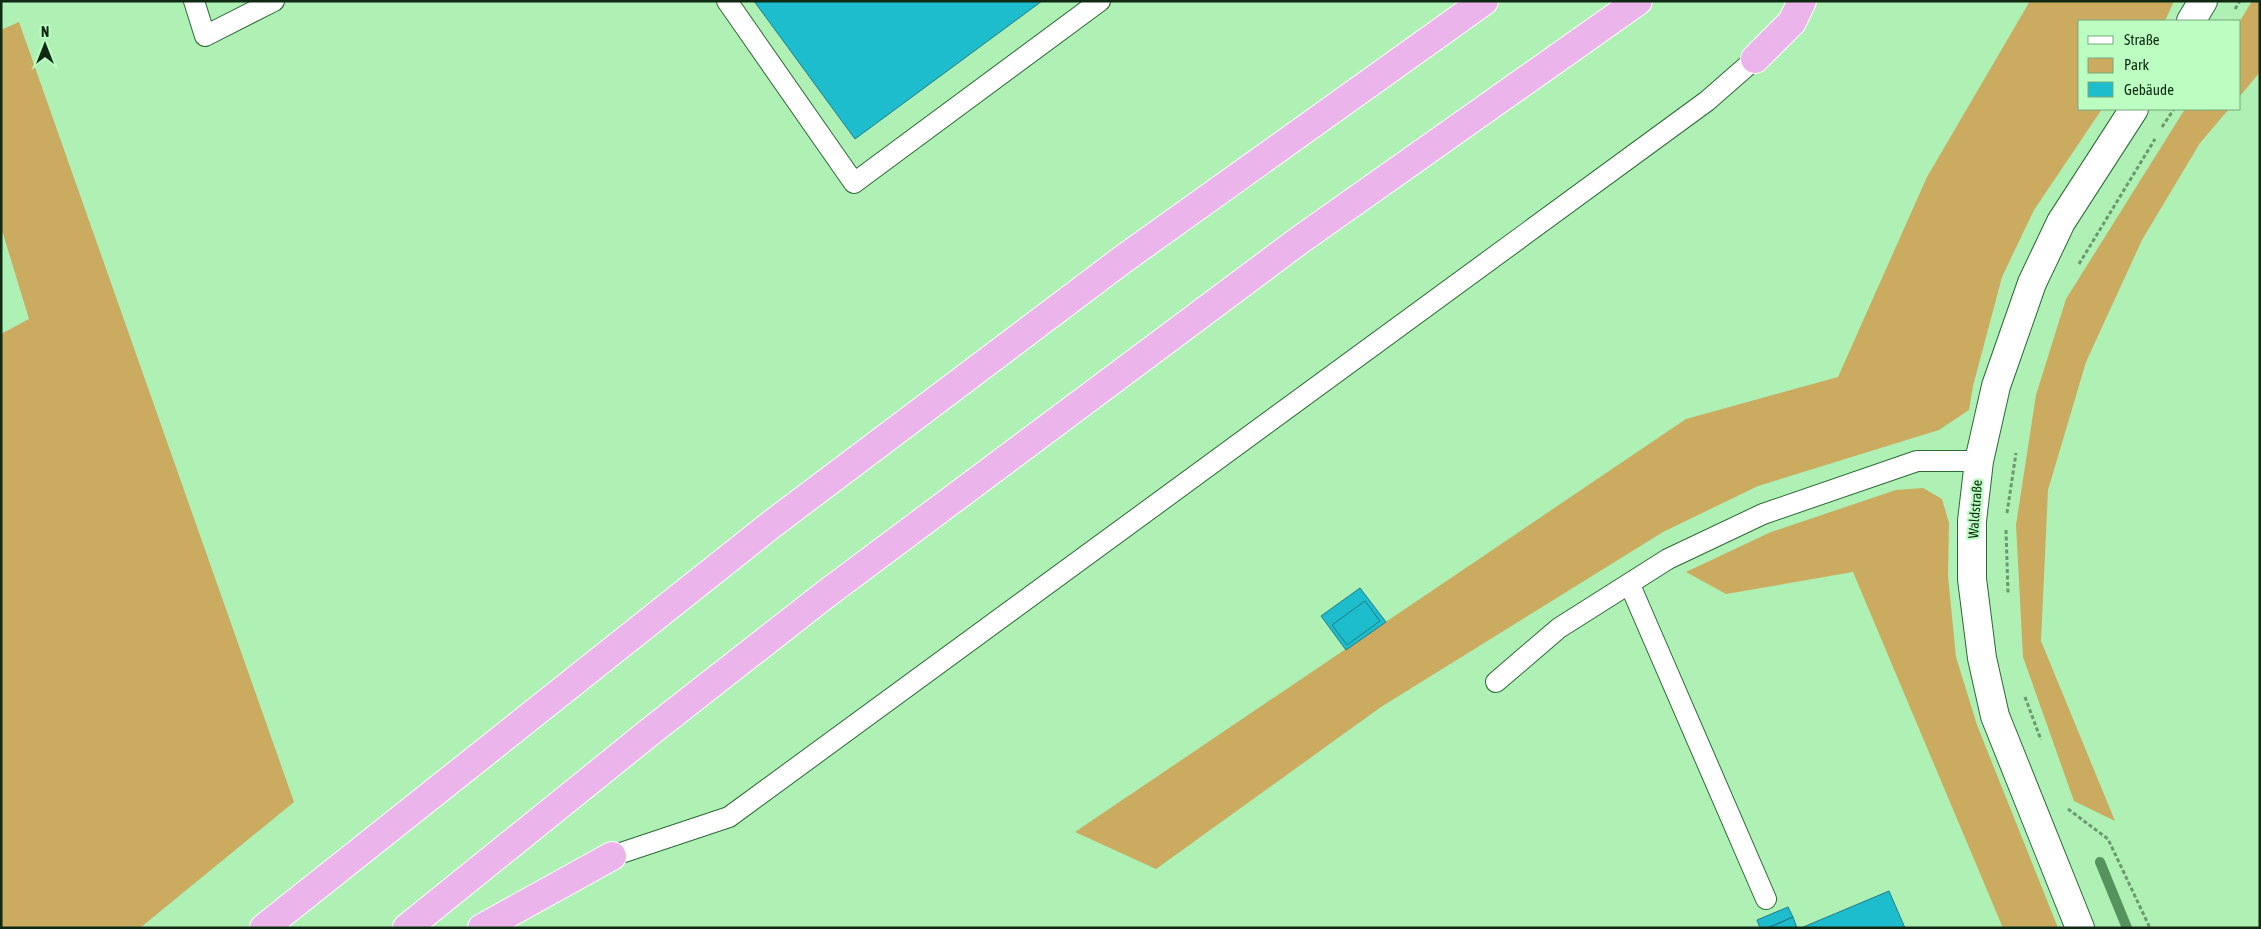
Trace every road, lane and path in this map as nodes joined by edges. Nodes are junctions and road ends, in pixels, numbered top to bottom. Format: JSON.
{"nodes":[{"id":1,"x":194,"y":1,"type":"edge"},
{"id":2,"x":274,"y":1,"type":"edge"},
{"id":3,"x":727,"y":1,"type":"edge"},
{"id":4,"x":1100,"y":1,"type":"edge"},
{"id":5,"x":1484,"y":1,"type":"edge"},
{"id":6,"x":1638,"y":1,"type":"edge"},
{"id":7,"x":1802,"y":1,"type":"edge"},
{"id":8,"x":2202,"y":1,"type":"edge"},
{"id":9,"x":2192,"y":20,"type":"edge"},
{"id":10,"x":1755,"y":59,"type":"joint"},
{"id":11,"x":2133,"y":110,"type":"edge"},
{"id":12,"x":2173,"y":110,"type":"edge"},
{"id":13,"x":2076,"y":268,"type":"dead end"},
{"id":14,"x":2016,"y":448,"type":"dead end"},
{"id":15,"x":1980,"y":460,"type":"junction"},
{"id":16,"x":2007,"y":514,"type":"dead end"},
{"id":17,"x":2006,"y":523,"type":"dead end"},
{"id":18,"x":1630,"y":585,"type":"junction"},
{"id":19,"x":2008,"y":599,"type":"dead end"},
{"id":20,"x":1496,"y":682,"type":"dead end"},
{"id":21,"x":2023,"y":691,"type":"dead end"},
{"id":22,"x":2043,"y":745,"type":"dead end"},
{"id":23,"x":2067,"y":808,"type":"dead end"},
{"id":24,"x":612,"y":856,"type":"joint"},
{"id":25,"x":1766,"y":899,"type":"dead end"},
{"id":26,"x":264,"y":928,"type":"edge"},
{"id":27,"x":407,"y":928,"type":"edge"},
{"id":28,"x":482,"y":928,"type":"edge"},
{"id":29,"x":2080,"y":928,"type":"edge"},
{"id":30,"x":2150,"y":928,"type":"edge"}],
"edges":[{"from":1,"to":2,"type":"lane"},
{"from":3,"to":4,"type":"lane"},
{"from":5,"to":26,"type":"highway"},
{"from":6,"to":27,"type":"highway"},
{"from":7,"to":10,"type":"highway"},
{"from":8,"to":9,"type":"street"},
{"from":10,"to":24,"type":"lane"},
{"from":11,"to":15,"type":"street","name":"Waldstraße"},
{"from":12,"to":13,"type":"path"},
{"from":14,"to":16,"type":"path"},
{"from":15,"to":18,"type":"lane"},
{"from":15,"to":29,"type":"street","name":"Waldstraße"},
{"from":17,"to":19,"type":"path"},
{"from":18,"to":20,"type":"lane"},
{"from":18,"to":25,"type":"lane"},
{"from":21,"to":22,"type":"path"},
{"from":23,"to":30,"type":"path"},
{"from":24,"to":28,"type":"highway"}]}
